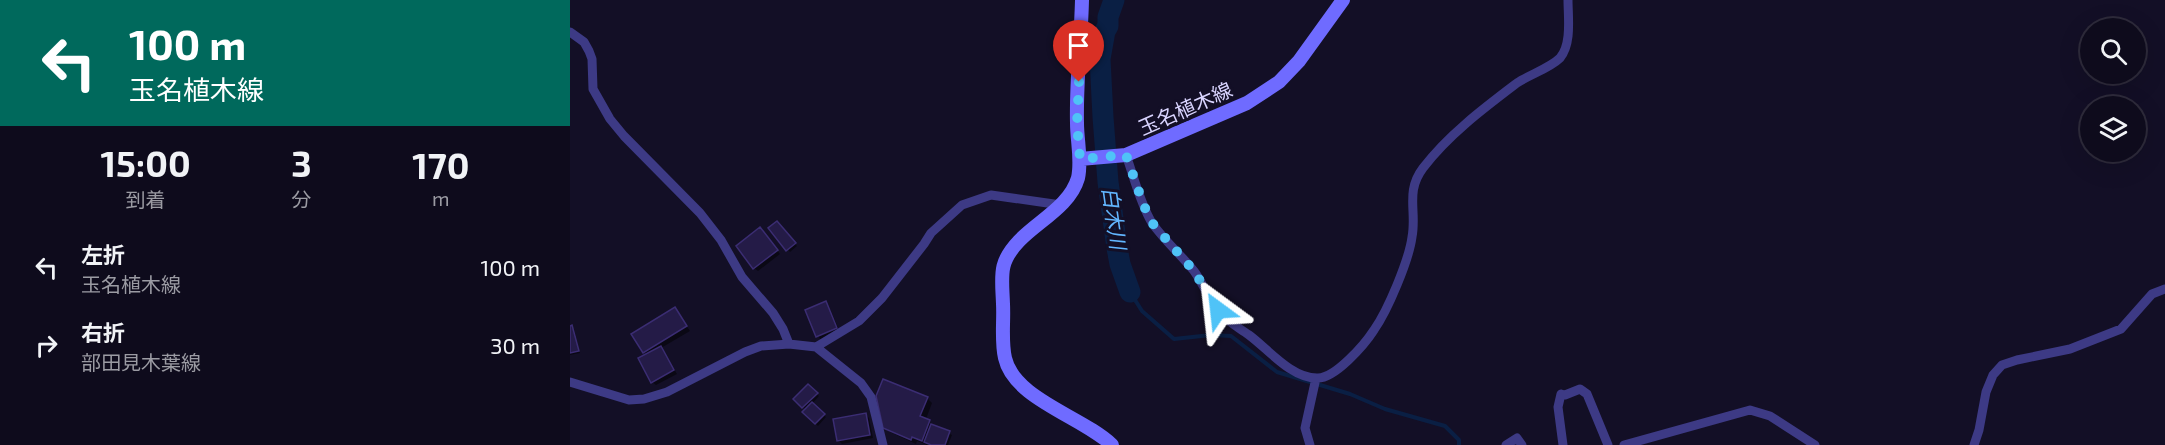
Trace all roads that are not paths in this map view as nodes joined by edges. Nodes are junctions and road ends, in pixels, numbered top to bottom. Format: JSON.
{"nodes":[{"id":1,"x":1082,"y":0,"type":"edge"},
{"id":2,"x":1342,"y":0,"type":"edge"},
{"id":3,"x":1568,"y":0,"type":"edge"},
{"id":4,"x":570,"y":32,"type":"edge"},
{"id":5,"x":1122,"y":156,"type":"junction"},
{"id":6,"x":1080,"y":159,"type":"junction"},
{"id":7,"x":1061,"y":205,"type":"junction"},
{"id":8,"x":2165,"y":289,"type":"edge"},
{"id":9,"x":789,"y":344,"type":"junction"},
{"id":10,"x":816,"y":347,"type":"junction"},
{"id":11,"x":1316,"y":378,"type":"junction"},
{"id":12,"x":570,"y":382,"type":"edge"},
{"id":13,"x":883,"y":445,"type":"edge"},
{"id":14,"x":1112,"y":445,"type":"edge"},
{"id":15,"x":1310,"y":445,"type":"edge"},
{"id":16,"x":1506,"y":445,"type":"edge"},
{"id":17,"x":1522,"y":445,"type":"edge"},
{"id":18,"x":1563,"y":445,"type":"edge"},
{"id":19,"x":1608,"y":445,"type":"edge"},
{"id":20,"x":1624,"y":445,"type":"edge"},
{"id":21,"x":1815,"y":445,"type":"edge"},
{"id":22,"x":1974,"y":445,"type":"edge"}],
"edges":[{"from":1,"to":6,"type":"main road"},
{"from":2,"to":5,"type":"main road","name":"玉名植木線"},
{"from":3,"to":11,"type":"street"},
{"from":4,"to":9,"type":"street"},
{"from":5,"to":6,"type":"main road","name":"玉名植木線"},
{"from":5,"to":11,"type":"street"},
{"from":6,"to":7,"type":"main road"},
{"from":7,"to":10,"type":"street"},
{"from":7,"to":14,"type":"main road"},
{"from":8,"to":22,"type":"street"},
{"from":9,"to":10,"type":"street"},
{"from":9,"to":12,"type":"street"},
{"from":10,"to":13,"type":"street"},
{"from":11,"to":15,"type":"street"},
{"from":16,"to":17,"type":"street"},
{"from":18,"to":19,"type":"street"},
{"from":20,"to":21,"type":"street"}]}
